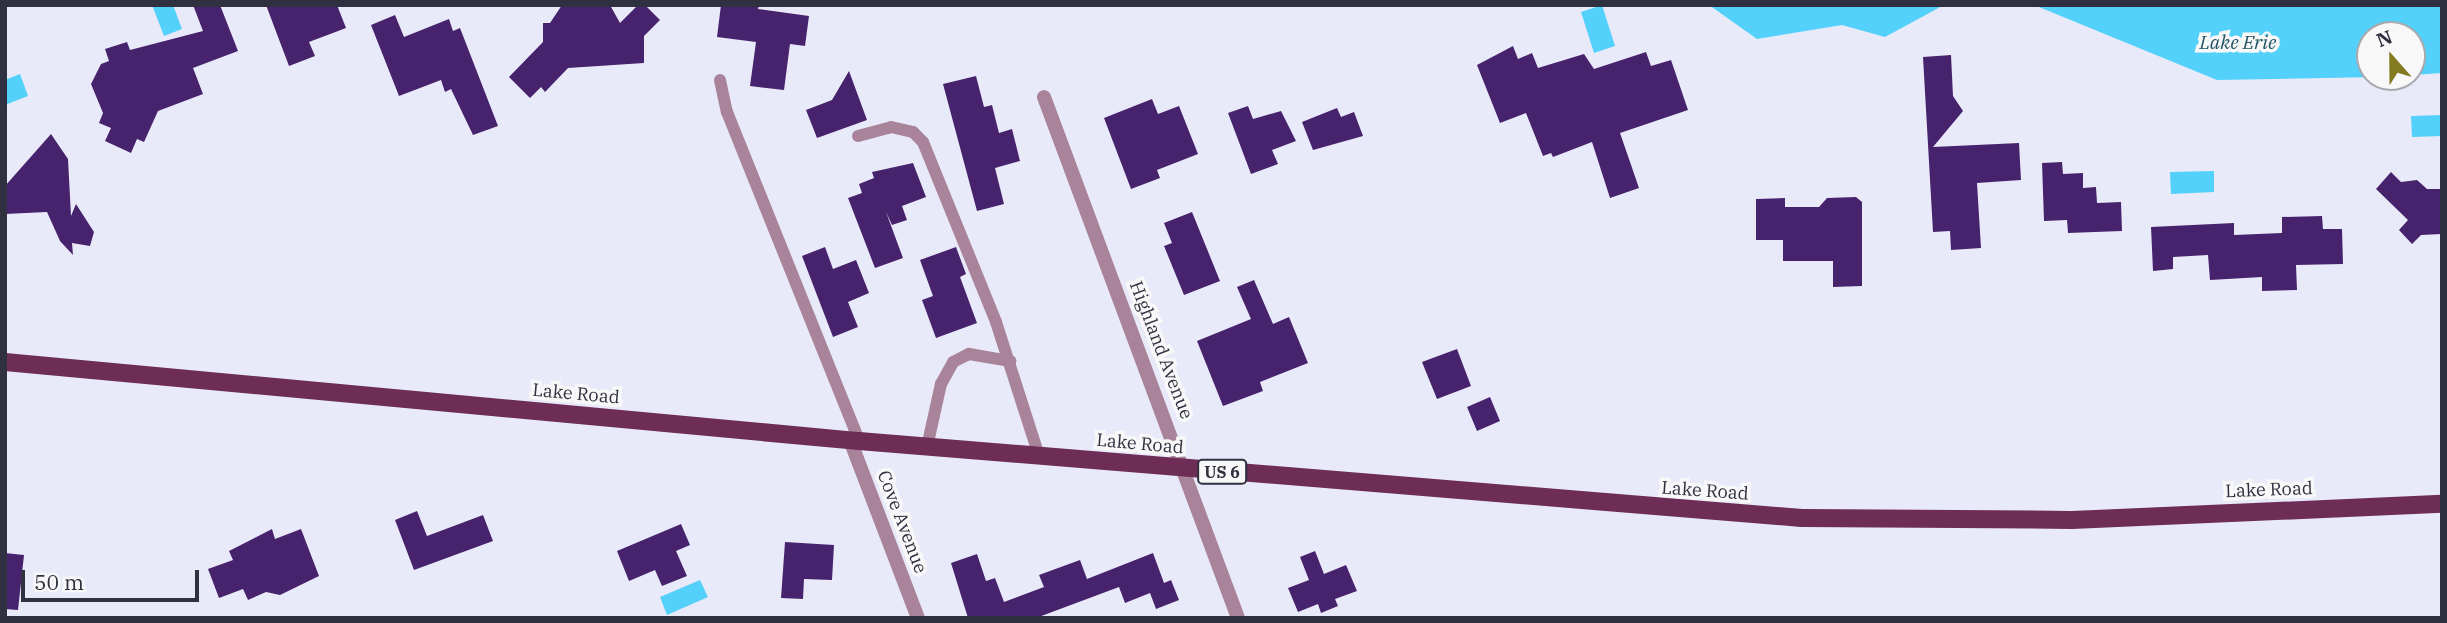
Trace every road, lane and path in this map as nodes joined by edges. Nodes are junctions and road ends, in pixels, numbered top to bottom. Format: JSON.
{"nodes":[{"id":1,"x":720,"y":80,"type":"dead end"},
{"id":2,"x":1044,"y":97,"type":"dead end"},
{"id":3,"x":858,"y":136,"type":"dead end"},
{"id":4,"x":1010,"y":360,"type":"junction"},
{"id":5,"x":5,"y":362,"type":"edge"},
{"id":6,"x":854,"y":441,"type":"junction"},
{"id":7,"x":927,"y":447,"type":"junction"},
{"id":8,"x":1039,"y":456,"type":"junction"},
{"id":9,"x":1186,"y":469,"type":"junction"},
{"id":10,"x":2442,"y":504,"type":"edge"},
{"id":11,"x":918,"y":618,"type":"edge"},
{"id":12,"x":1238,"y":618,"type":"edge"}],
"edges":[{"from":1,"to":6,"type":"lane"},
{"from":2,"to":9,"type":"street","name":"Highland Avenue"},
{"from":3,"to":4,"type":"lane"},
{"from":4,"to":7,"type":"lane"},
{"from":4,"to":8,"type":"lane"},
{"from":5,"to":6,"type":"main road","name":"Lake Road","number":"US 6"},
{"from":6,"to":7,"type":"main road","name":"Lake Road","number":"US 6"},
{"from":6,"to":11,"type":"street","name":"Cove Avenue"},
{"from":7,"to":8,"type":"main road","name":"Lake Road","number":"US 6"},
{"from":8,"to":9,"type":"main road","name":"Lake Road","number":"US 6"},
{"from":9,"to":10,"type":"main road","name":"Lake Road","number":"US 6"},
{"from":9,"to":12,"type":"street","name":"Highland Avenue"}]}
